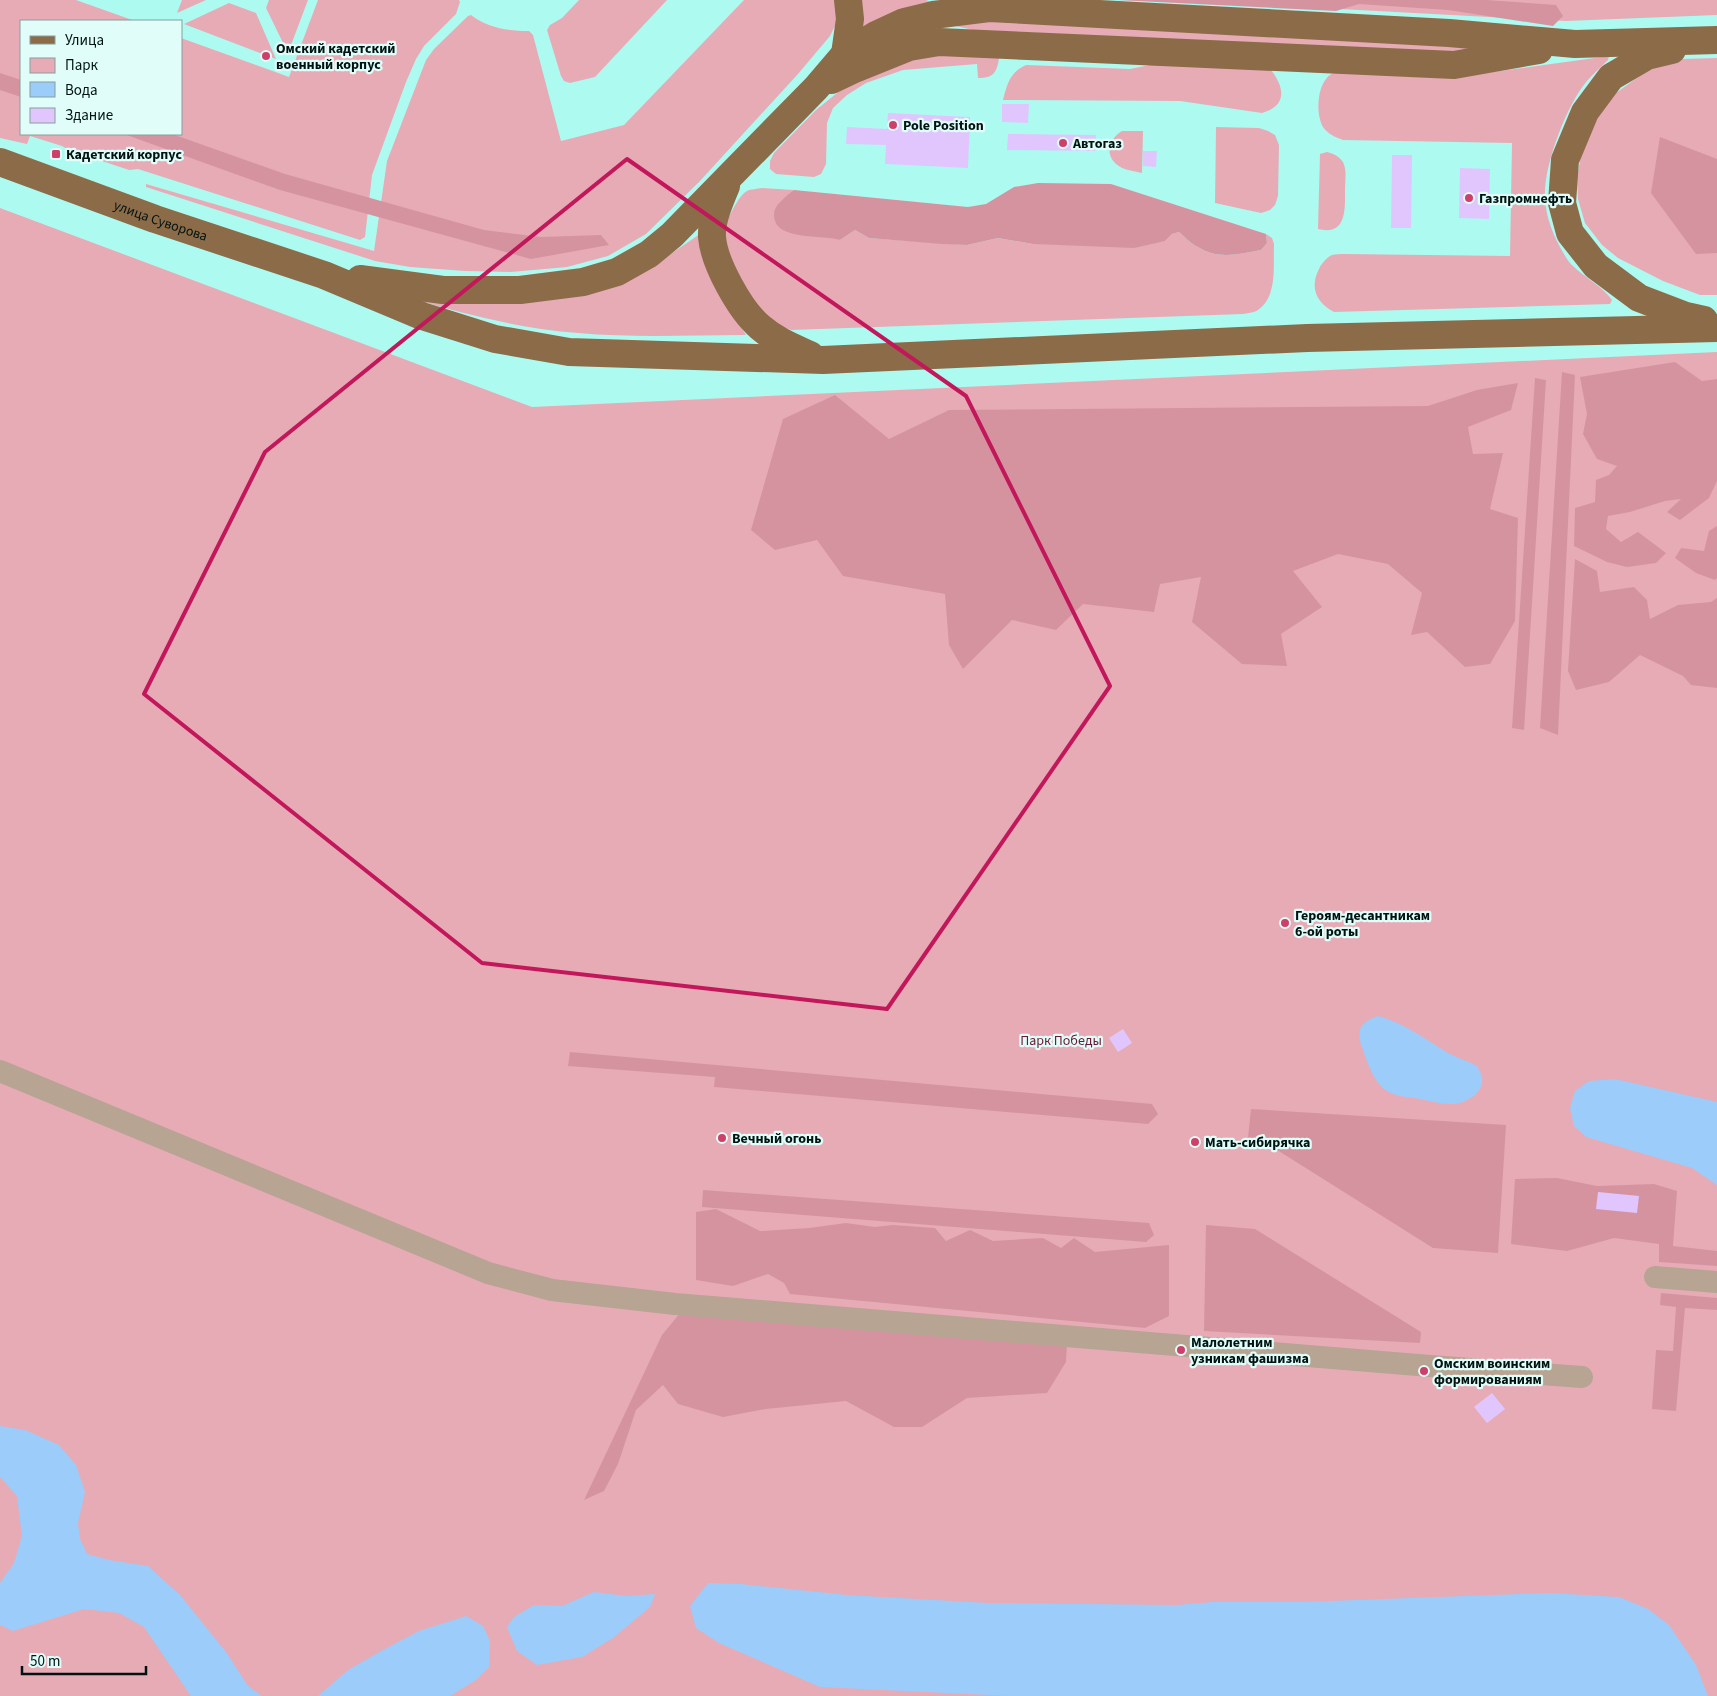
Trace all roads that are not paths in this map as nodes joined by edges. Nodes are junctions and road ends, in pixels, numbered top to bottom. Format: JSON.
{"nodes":[{"id":1,"x":848,"y":0,"type":"edge"},
{"id":2,"x":960,"y":0,"type":"edge"},
{"id":3,"x":989,"y":8,"type":"junction"},
{"id":4,"x":1713,"y":40,"type":"edge"},
{"id":5,"x":1575,"y":44,"type":"junction"},
{"id":6,"x":845,"y":54,"type":"junction"},
{"id":7,"x":816,"y":88,"type":"junction"},
{"id":8,"x":0,"y":162,"type":"edge"},
{"id":9,"x":730,"y":176,"type":"junction"},
{"id":10,"x":324,"y":275,"type":"junction"},
{"id":11,"x":1717,"y":324,"type":"edge"},
{"id":12,"x":1717,"y":328,"type":"edge"},
{"id":13,"x":823,"y":360,"type":"junction"},
{"id":14,"x":0,"y":1071,"type":"edge"},
{"id":15,"x":1655,"y":1277,"type":"dead end"},
{"id":16,"x":1717,"y":1282,"type":"edge"},
{"id":17,"x":1582,"y":1377,"type":"dead end"}],
"edges":[{"from":1,"to":6,"type":"main road"},
{"from":2,"to":3,"type":"main road"},
{"from":3,"to":5,"type":"main road"},
{"from":3,"to":6,"type":"main road"},
{"from":4,"to":5,"type":"main road"},
{"from":4,"to":11,"type":"main road"},
{"from":5,"to":7,"type":"main road"},
{"from":6,"to":7,"type":"main road"},
{"from":7,"to":9,"type":"main road"},
{"from":8,"to":10,"type":"main road","name":"улица Суворова"},
{"from":9,"to":10,"type":"main road"},
{"from":9,"to":13,"type":"main road"},
{"from":10,"to":13,"type":"main road"},
{"from":12,"to":13,"type":"main road"},
{"from":14,"to":17,"type":"street"},
{"from":15,"to":16,"type":"street"}]}
